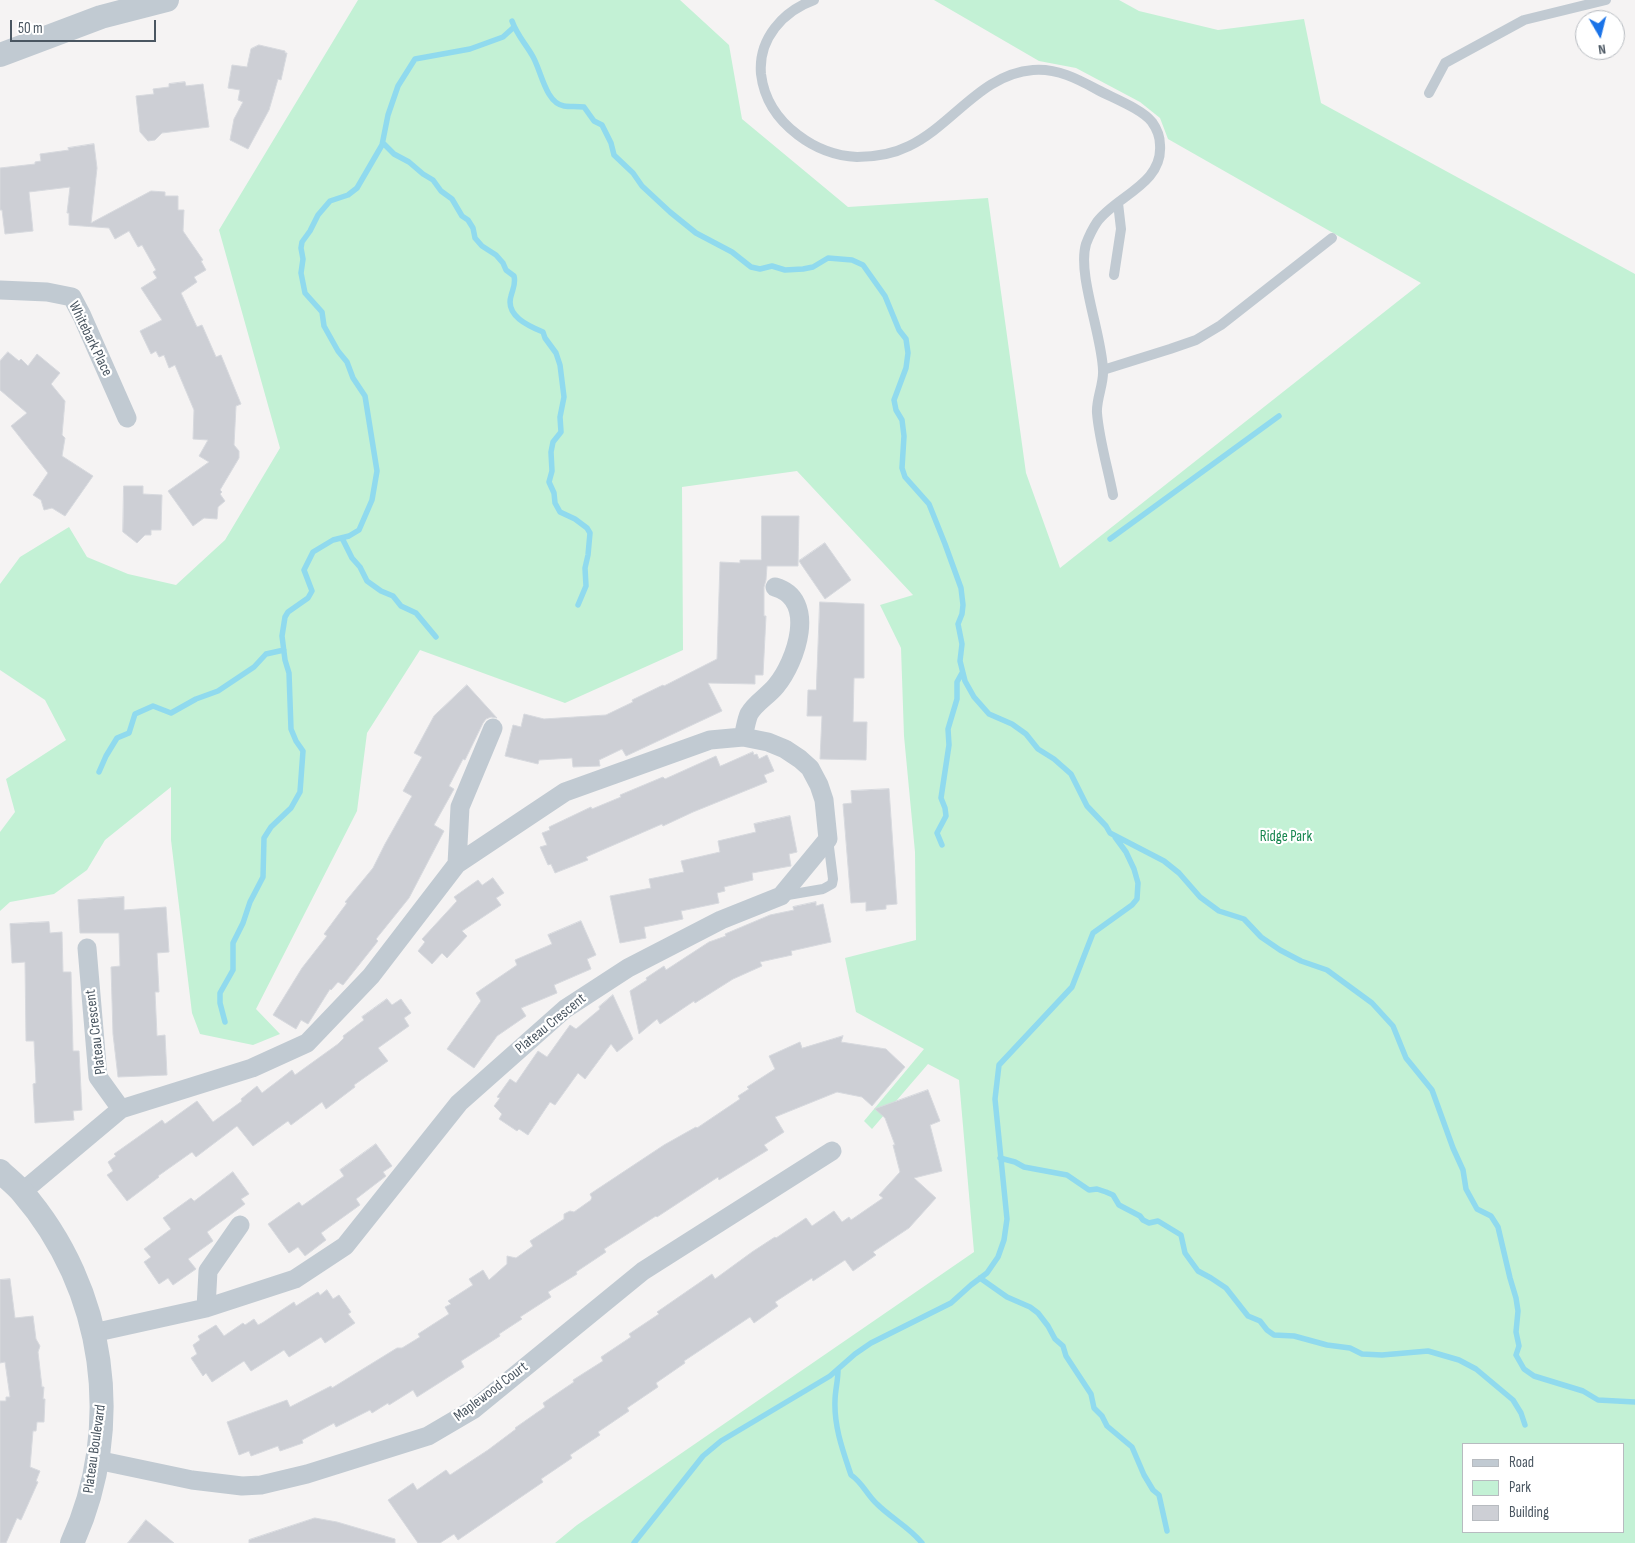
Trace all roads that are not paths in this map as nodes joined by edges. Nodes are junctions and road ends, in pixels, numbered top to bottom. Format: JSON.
{"nodes":[{"id":1,"x":167,"y":0,"type":"edge"},
{"id":2,"x":814,"y":0,"type":"edge"},
{"id":3,"x":1606,"y":0,"type":"edge"},
{"id":4,"x":126,"y":5,"type":"edge"},
{"id":5,"x":0,"y":55,"type":"edge"},
{"id":6,"x":1429,"y":93,"type":"dead end"},
{"id":7,"x":1118,"y":202,"type":"junction"},
{"id":8,"x":1332,"y":238,"type":"dead end"},
{"id":9,"x":1114,"y":275,"type":"dead end"},
{"id":10,"x":0,"y":290,"type":"edge"},
{"id":11,"x":1103,"y":370,"type":"junction"},
{"id":12,"x":126,"y":418,"type":"dead end"},
{"id":13,"x":1113,"y":496,"type":"dead end"},
{"id":14,"x":775,"y":587,"type":"dead end"},
{"id":15,"x":493,"y":728,"type":"dead end"},
{"id":16,"x":743,"y":737,"type":"junction"},
{"id":17,"x":828,"y":838,"type":"junction"},
{"id":18,"x":457,"y":864,"type":"junction"},
{"id":19,"x":781,"y":896,"type":"junction"},
{"id":20,"x":87,"y":948,"type":"dead end"},
{"id":21,"x":121,"y":1109,"type":"junction"},
{"id":22,"x":832,"y":1151,"type":"dead end"},
{"id":23,"x":0,"y":1171,"type":"edge"},
{"id":24,"x":22,"y":1192,"type":"junction"},
{"id":25,"x":240,"y":1225,"type":"dead end"},
{"id":26,"x":206,"y":1308,"type":"junction"},
{"id":27,"x":93,"y":1333,"type":"junction"},
{"id":28,"x":97,"y":1460,"type":"junction"},
{"id":29,"x":72,"y":1543,"type":"edge"}],
"edges":[{"from":1,"to":4,"type":"street"},
{"from":2,"to":7,"type":"lane"},
{"from":3,"to":6,"type":"lane"},
{"from":4,"to":5,"type":"street"},
{"from":7,"to":9,"type":"lane"},
{"from":7,"to":11,"type":"lane"},
{"from":8,"to":11,"type":"lane"},
{"from":10,"to":12,"type":"street","name":"Whitebark Place"},
{"from":11,"to":13,"type":"lane"},
{"from":14,"to":16,"type":"street"},
{"from":15,"to":18,"type":"street"},
{"from":16,"to":17,"type":"street"},
{"from":16,"to":18,"type":"street"},
{"from":17,"to":19,"type":"street","name":"Plateau Crescent"},
{"from":17,"to":19,"type":"lane"},
{"from":18,"to":21,"type":"street"},
{"from":19,"to":26,"type":"street","name":"Plateau Crescent"},
{"from":20,"to":21,"type":"street","name":"Plateau Crescent"},
{"from":21,"to":24,"type":"street"},
{"from":22,"to":28,"type":"street","name":"Maplewood Court"},
{"from":23,"to":24,"type":"street","name":"Plateau Boulevard"},
{"from":24,"to":27,"type":"street","name":"Plateau Boulevard"},
{"from":25,"to":26,"type":"street"},
{"from":26,"to":27,"type":"street","name":"Plateau Crescent"},
{"from":27,"to":28,"type":"street","name":"Plateau Boulevard"},
{"from":28,"to":29,"type":"street","name":"Plateau Boulevard"}]}
